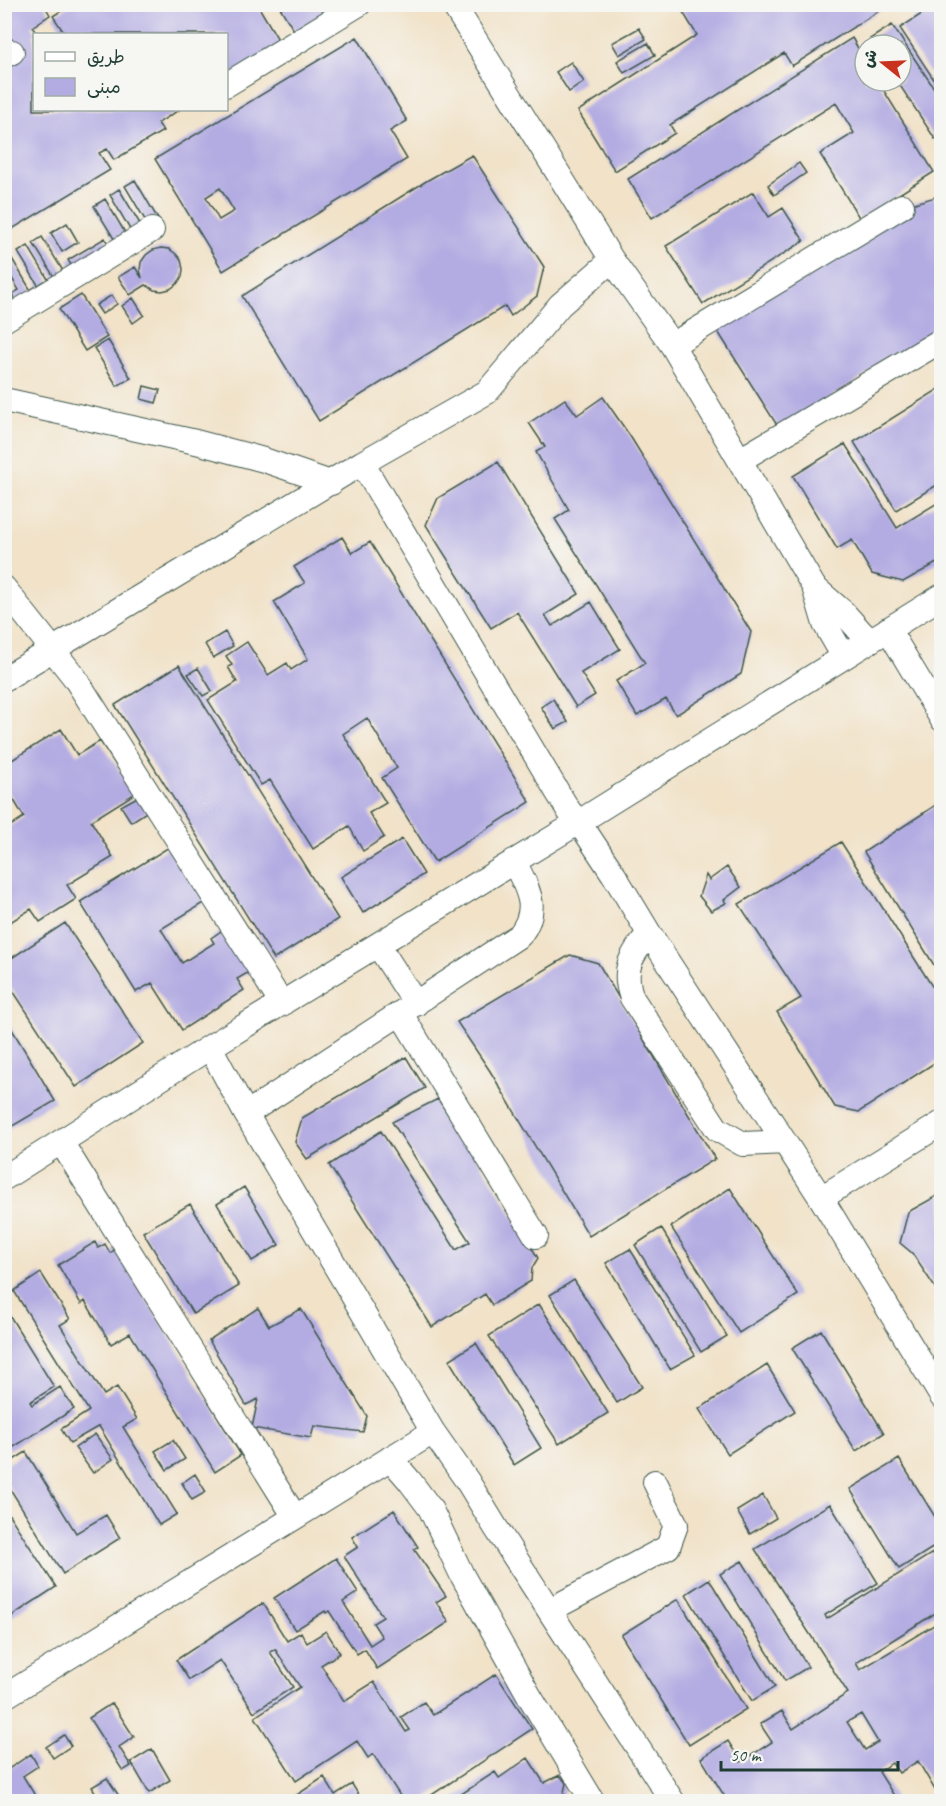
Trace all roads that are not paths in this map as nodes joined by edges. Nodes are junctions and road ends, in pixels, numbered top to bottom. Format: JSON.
{"nodes":[{"id":1,"x":359,"y":4,"type":"edge"},
{"id":2,"x":455,"y":5,"type":"edge"},
{"id":3,"x":228,"y":85,"type":"edge"},
{"id":4,"x":902,"y":206,"type":"dead end"},
{"id":5,"x":152,"y":230,"type":"dead end"},
{"id":6,"x":612,"y":260,"type":"junction"},
{"id":7,"x":4,"y":320,"type":"edge"},
{"id":8,"x":942,"y":340,"type":"edge"},
{"id":9,"x":672,"y":345,"type":"junction"},
{"id":10,"x":4,"y":400,"type":"edge"},
{"id":11,"x":740,"y":460,"type":"junction"},
{"id":12,"x":362,"y":463,"type":"junction"},
{"id":13,"x":331,"y":483,"type":"junction"},
{"id":14,"x":814,"y":587,"type":"junction"},
{"id":15,"x":4,"y":588,"type":"edge"},
{"id":16,"x":942,"y":596,"type":"edge"},
{"id":17,"x":878,"y":635,"type":"junction"},
{"id":18,"x":53,"y":650,"type":"junction"},
{"id":19,"x":844,"y":657,"type":"junction"},
{"id":20,"x":4,"y":679,"type":"edge"},
{"id":21,"x":942,"y":719,"type":"edge"},
{"id":22,"x":579,"y":822,"type":"junction"},
{"id":23,"x":514,"y":861,"type":"junction"},
{"id":24,"x":649,"y":933,"type":"junction"},
{"id":25,"x":378,"y":945,"type":"junction"},
{"id":26,"x":282,"y":1004,"type":"junction"},
{"id":27,"x":408,"y":1009,"type":"junction"},
{"id":28,"x":210,"y":1047,"type":"junction"},
{"id":29,"x":246,"y":1114,"type":"junction"},
{"id":30,"x":942,"y":1123,"type":"edge"},
{"id":31,"x":61,"y":1142,"type":"junction"},
{"id":32,"x":785,"y":1142,"type":"junction"},
{"id":33,"x":4,"y":1178,"type":"edge"},
{"id":34,"x":821,"y":1198,"type":"junction"},
{"id":35,"x":536,"y":1236,"type":"dead end"},
{"id":36,"x":942,"y":1397,"type":"edge"},
{"id":37,"x":433,"y":1432,"type":"junction"},
{"id":38,"x":390,"y":1458,"type":"junction"},
{"id":39,"x":655,"y":1482,"type":"dead end"},
{"id":40,"x":295,"y":1517,"type":"junction"},
{"id":41,"x":550,"y":1610,"type":"junction"},
{"id":42,"x":4,"y":1697,"type":"edge"},
{"id":43,"x":593,"y":1802,"type":"edge"},
{"id":44,"x":673,"y":1802,"type":"edge"}],
"edges":[{"from":1,"to":3,"type":"street"},
{"from":2,"to":6,"type":"street"},
{"from":4,"to":9,"type":"street"},
{"from":5,"to":7,"type":"street"},
{"from":6,"to":9,"type":"street"},
{"from":6,"to":12,"type":"street"},
{"from":8,"to":11,"type":"street"},
{"from":9,"to":11,"type":"street"},
{"from":10,"to":13,"type":"street"},
{"from":11,"to":14,"type":"street"},
{"from":12,"to":13,"type":"street"},
{"from":12,"to":22,"type":"street"},
{"from":13,"to":18,"type":"street"},
{"from":14,"to":17,"type":"street"},
{"from":14,"to":19,"type":"street"},
{"from":15,"to":18,"type":"street"},
{"from":16,"to":17,"type":"street"},
{"from":17,"to":19,"type":"street"},
{"from":17,"to":21,"type":"street"},
{"from":18,"to":20,"type":"street"},
{"from":18,"to":26,"type":"street"},
{"from":19,"to":22,"type":"street"},
{"from":22,"to":23,"type":"street"},
{"from":22,"to":24,"type":"street"},
{"from":23,"to":25,"type":"street"},
{"from":23,"to":27,"type":"street"},
{"from":24,"to":32,"type":"street"},
{"from":24,"to":32,"type":"street"},
{"from":25,"to":26,"type":"street"},
{"from":25,"to":27,"type":"street"},
{"from":26,"to":28,"type":"street"},
{"from":27,"to":29,"type":"street"},
{"from":27,"to":35,"type":"street"},
{"from":28,"to":29,"type":"street"},
{"from":28,"to":31,"type":"street"},
{"from":29,"to":37,"type":"street"},
{"from":30,"to":34,"type":"street"},
{"from":31,"to":33,"type":"street"},
{"from":31,"to":40,"type":"street"},
{"from":32,"to":34,"type":"street"},
{"from":34,"to":36,"type":"street"},
{"from":37,"to":38,"type":"street"},
{"from":37,"to":41,"type":"street"},
{"from":38,"to":40,"type":"street"},
{"from":38,"to":43,"type":"street"},
{"from":39,"to":41,"type":"street"},
{"from":40,"to":42,"type":"street"},
{"from":41,"to":44,"type":"street"}]}
